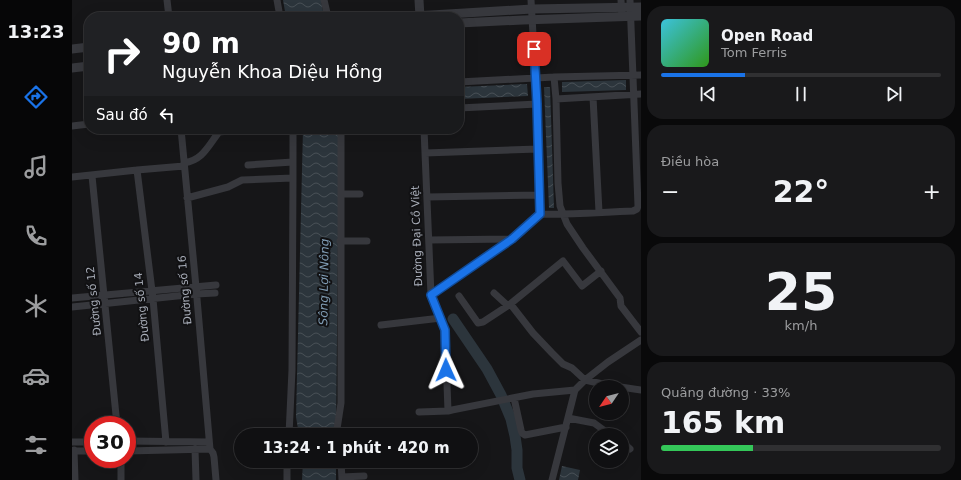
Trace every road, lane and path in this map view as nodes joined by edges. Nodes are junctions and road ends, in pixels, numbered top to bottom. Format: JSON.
{"nodes":[{"id":1,"x":167,"y":0,"type":"edge"},
{"id":2,"x":277,"y":0,"type":"edge"},
{"id":3,"x":324,"y":0,"type":"edge"},
{"id":4,"x":419,"y":0,"type":"edge"},
{"id":5,"x":531,"y":5,"type":"edge"},
{"id":6,"x":641,"y":7,"type":"edge"},
{"id":7,"x":626,"y":8,"type":"edge"},
{"id":8,"x":168,"y":12,"type":"edge"},
{"id":9,"x":279,"y":12,"type":"edge"},
{"id":10,"x":327,"y":12,"type":"edge"},
{"id":11,"x":420,"y":12,"type":"edge"},
{"id":12,"x":460,"y":12,"type":"edge"},
{"id":13,"x":641,"y":16,"type":"edge"},
{"id":14,"x":533,"y":20,"type":"junction"},
{"id":15,"x":464,"y":23,"type":"edge"},
{"id":16,"x":84,"y":48,"type":"edge"},
{"id":17,"x":72,"y":49,"type":"edge"},
{"id":18,"x":84,"y":67,"type":"edge"},
{"id":19,"x":72,"y":68,"type":"edge"},
{"id":20,"x":633,"y":75,"type":"junction"},
{"id":21,"x":641,"y":75,"type":"edge"},
{"id":22,"x":554,"y":77,"type":"junction"},
{"id":23,"x":535,"y":78,"type":"junction"},
{"id":24,"x":464,"y":82,"type":"edge"},
{"id":25,"x":637,"y":95,"type":"edge"},
{"id":26,"x":593,"y":97,"type":"junction"},
{"id":27,"x":556,"y":99,"type":"junction"},
{"id":28,"x":537,"y":104,"type":"junction"},
{"id":29,"x":464,"y":108,"type":"edge"},
{"id":30,"x":84,"y":125,"type":"edge"},
{"id":31,"x":72,"y":126,"type":"edge"},
{"id":32,"x":638,"y":133,"type":"edge"},
{"id":33,"x":181,"y":134,"type":"edge"},
{"id":34,"x":218,"y":134,"type":"edge"},
{"id":35,"x":293,"y":134,"type":"edge"},
{"id":36,"x":341,"y":134,"type":"edge"},
{"id":37,"x":424,"y":134,"type":"edge"},
{"id":38,"x":538,"y":149,"type":"junction"},
{"id":39,"x":425,"y":153,"type":"junction"},
{"id":40,"x":293,"y":162,"type":"junction"},
{"id":41,"x":184,"y":164,"type":"junction"},
{"id":42,"x":248,"y":165,"type":"dead end"},
{"id":43,"x":137,"y":170,"type":"junction"},
{"id":44,"x":92,"y":176,"type":"junction"},
{"id":45,"x":72,"y":177,"type":"edge"},
{"id":46,"x":293,"y":178,"type":"junction"},
{"id":47,"x":341,"y":194,"type":"junction"},
{"id":48,"x":360,"y":194,"type":"dead end"},
{"id":49,"x":540,"y":195,"type":"junction"},
{"id":50,"x":427,"y":197,"type":"junction"},
{"id":51,"x":188,"y":198,"type":"junction"},
{"id":52,"x":599,"y":212,"type":"junction"},
{"id":53,"x":540,"y":214,"type":"junction"},
{"id":54,"x":563,"y":214,"type":"junction"},
{"id":55,"x":512,"y":239,"type":"junction"},
{"id":56,"x":429,"y":240,"type":"junction"},
{"id":57,"x":340,"y":241,"type":"junction"},
{"id":58,"x":367,"y":241,"type":"dead end"},
{"id":59,"x":600,"y":271,"type":"junction"},
{"id":60,"x":216,"y":285,"type":"dead end"},
{"id":61,"x":196,"y":290,"type":"junction"},
{"id":62,"x":215,"y":293,"type":"dead end"},
{"id":63,"x":494,"y":293,"type":"dead end"},
{"id":64,"x":153,"y":295,"type":"junction"},
{"id":65,"x":431,"y":295,"type":"junction"},
{"id":66,"x":459,"y":296,"type":"dead end"},
{"id":67,"x":72,"y":298,"type":"edge"},
{"id":68,"x":105,"y":299,"type":"junction"},
{"id":69,"x":509,"y":305,"type":"junction"},
{"id":70,"x":72,"y":306,"type":"edge"},
{"id":71,"x":441,"y":318,"type":"junction"},
{"id":72,"x":381,"y":324,"type":"dead end"},
{"id":73,"x":641,"y":332,"type":"edge"},
{"id":74,"x":641,"y":340,"type":"edge"},
{"id":75,"x":585,"y":380,"type":"junction"},
{"id":76,"x":575,"y":390,"type":"junction"},
{"id":77,"x":641,"y":390,"type":"edge"},
{"id":78,"x":511,"y":398,"type":"junction"},
{"id":79,"x":448,"y":411,"type":"junction"},
{"id":80,"x":419,"y":412,"type":"dead end"},
{"id":81,"x":117,"y":416,"type":"edge"},
{"id":82,"x":568,"y":418,"type":"junction"},
{"id":83,"x":566,"y":427,"type":"junction"},
{"id":84,"x":289,"y":428,"type":"edge"},
{"id":85,"x":337,"y":428,"type":"edge"},
{"id":86,"x":601,"y":428,"type":"edge"},
{"id":87,"x":72,"y":442,"type":"edge"},
{"id":88,"x":84,"y":442,"type":"edge"},
{"id":89,"x":136,"y":442,"type":"edge"},
{"id":90,"x":166,"y":442,"type":"junction"},
{"id":91,"x":209,"y":445,"type":"junction"},
{"id":92,"x":195,"y":449,"type":"junction"},
{"id":93,"x":73,"y":450,"type":"edge"},
{"id":94,"x":84,"y":451,"type":"edge"},
{"id":95,"x":136,"y":451,"type":"edge"},
{"id":96,"x":121,"y":468,"type":"edge"},
{"id":97,"x":288,"y":468,"type":"edge"},
{"id":98,"x":341,"y":468,"type":"edge"},
{"id":99,"x":364,"y":476,"type":"dead end"},
{"id":100,"x":342,"y":478,"type":"edge"},
{"id":101,"x":75,"y":480,"type":"edge"},
{"id":102,"x":121,"y":480,"type":"edge"},
{"id":103,"x":196,"y":480,"type":"edge"},
{"id":104,"x":216,"y":480,"type":"edge"},
{"id":105,"x":287,"y":480,"type":"edge"},
{"id":106,"x":552,"y":480,"type":"edge"}],
"edges":[{"from":1,"to":8,"type":"street"},
{"from":2,"to":9,"type":"street"},
{"from":3,"to":10,"type":"street"},
{"from":4,"to":11,"type":"street"},
{"from":5,"to":7,"type":"street"},
{"from":5,"to":12,"type":"street"},
{"from":5,"to":14,"type":"street"},
{"from":6,"to":7,"type":"street"},
{"from":7,"to":13,"type":"street"},
{"from":7,"to":14,"type":"street"},
{"from":7,"to":20,"type":"street"},
{"from":14,"to":15,"type":"street"},
{"from":14,"to":23,"type":"street"},
{"from":16,"to":17,"type":"street"},
{"from":18,"to":19,"type":"street"},
{"from":20,"to":21,"type":"street"},
{"from":20,"to":22,"type":"street"},
{"from":20,"to":25,"type":"street"},
{"from":22,"to":23,"type":"street"},
{"from":22,"to":27,"type":"street"},
{"from":23,"to":24,"type":"street"},
{"from":23,"to":28,"type":"street"},
{"from":25,"to":26,"type":"street"},
{"from":25,"to":32,"type":"street"},
{"from":26,"to":27,"type":"street"},
{"from":26,"to":52,"type":"street"},
{"from":27,"to":54,"type":"street"},
{"from":28,"to":29,"type":"street"},
{"from":28,"to":38,"type":"street"},
{"from":30,"to":31,"type":"street"},
{"from":32,"to":52,"type":"street"},
{"from":33,"to":41,"type":"street","name":"Đường số 16"},
{"from":34,"to":41,"type":"street"},
{"from":35,"to":40,"type":"street"},
{"from":36,"to":47,"type":"street"},
{"from":37,"to":39,"type":"street","name":"Đường Đại Cồ Việt"},
{"from":38,"to":39,"type":"street"},
{"from":38,"to":49,"type":"street"},
{"from":39,"to":50,"type":"street","name":"Đường Đại Cồ Việt"},
{"from":40,"to":42,"type":"street"},
{"from":40,"to":46,"type":"street"},
{"from":41,"to":43,"type":"street"},
{"from":41,"to":51,"type":"street","name":"Đường số 16"},
{"from":43,"to":44,"type":"street"},
{"from":43,"to":64,"type":"street","name":"Đường số 14"},
{"from":44,"to":45,"type":"street"},
{"from":44,"to":68,"type":"street","name":"Đường số 12"},
{"from":46,"to":51,"type":"street"},
{"from":46,"to":84,"type":"street"},
{"from":47,"to":48,"type":"street"},
{"from":47,"to":57,"type":"street"},
{"from":49,"to":50,"type":"street"},
{"from":49,"to":53,"type":"street"},
{"from":50,"to":56,"type":"street","name":"Đường Đại Cồ Việt"},
{"from":51,"to":61,"type":"street","name":"Đường số 16"},
{"from":52,"to":54,"type":"street"},
{"from":53,"to":54,"type":"street"},
{"from":53,"to":55,"type":"street"},
{"from":54,"to":59,"type":"street"},
{"from":55,"to":56,"type":"street"},
{"from":55,"to":65,"type":"street"},
{"from":56,"to":65,"type":"street","name":"Đường Đại Cồ Việt"},
{"from":57,"to":58,"type":"street"},
{"from":57,"to":85,"type":"street"},
{"from":59,"to":69,"type":"street"},
{"from":59,"to":73,"type":"street"},
{"from":60,"to":61,"type":"street"},
{"from":61,"to":62,"type":"street"},
{"from":61,"to":64,"type":"street"},
{"from":61,"to":91,"type":"street","name":"Đường số 16"},
{"from":63,"to":69,"type":"street"},
{"from":64,"to":68,"type":"street"},
{"from":64,"to":90,"type":"street","name":"Đường số 14"},
{"from":65,"to":71,"type":"street","name":"Đường Đại Cồ Việt"},
{"from":66,"to":69,"type":"street"},
{"from":67,"to":68,"type":"street"},
{"from":68,"to":70,"type":"street"},
{"from":68,"to":81,"type":"street","name":"Đường số 12"},
{"from":69,"to":75,"type":"street"},
{"from":71,"to":72,"type":"street"},
{"from":71,"to":79,"type":"street","name":"Đường Đại Cồ Việt"},
{"from":74,"to":75,"type":"street"},
{"from":75,"to":76,"type":"street"},
{"from":75,"to":77,"type":"street"},
{"from":76,"to":78,"type":"street"},
{"from":76,"to":82,"type":"street"},
{"from":78,"to":79,"type":"street"},
{"from":78,"to":83,"type":"street"},
{"from":79,"to":80,"type":"street"},
{"from":82,"to":83,"type":"street"},
{"from":82,"to":86,"type":"street"},
{"from":83,"to":106,"type":"street"},
{"from":87,"to":88,"type":"street"},
{"from":89,"to":90,"type":"street"},
{"from":90,"to":91,"type":"street"},
{"from":91,"to":92,"type":"street"},
{"from":91,"to":104,"type":"street","name":"Đường số 16"},
{"from":92,"to":95,"type":"street"},
{"from":92,"to":103,"type":"street"},
{"from":93,"to":94,"type":"street"},
{"from":93,"to":101,"type":"street"},
{"from":96,"to":102,"type":"street"},
{"from":97,"to":105,"type":"street"},
{"from":98,"to":100,"type":"street"},
{"from":99,"to":100,"type":"street"}]}
